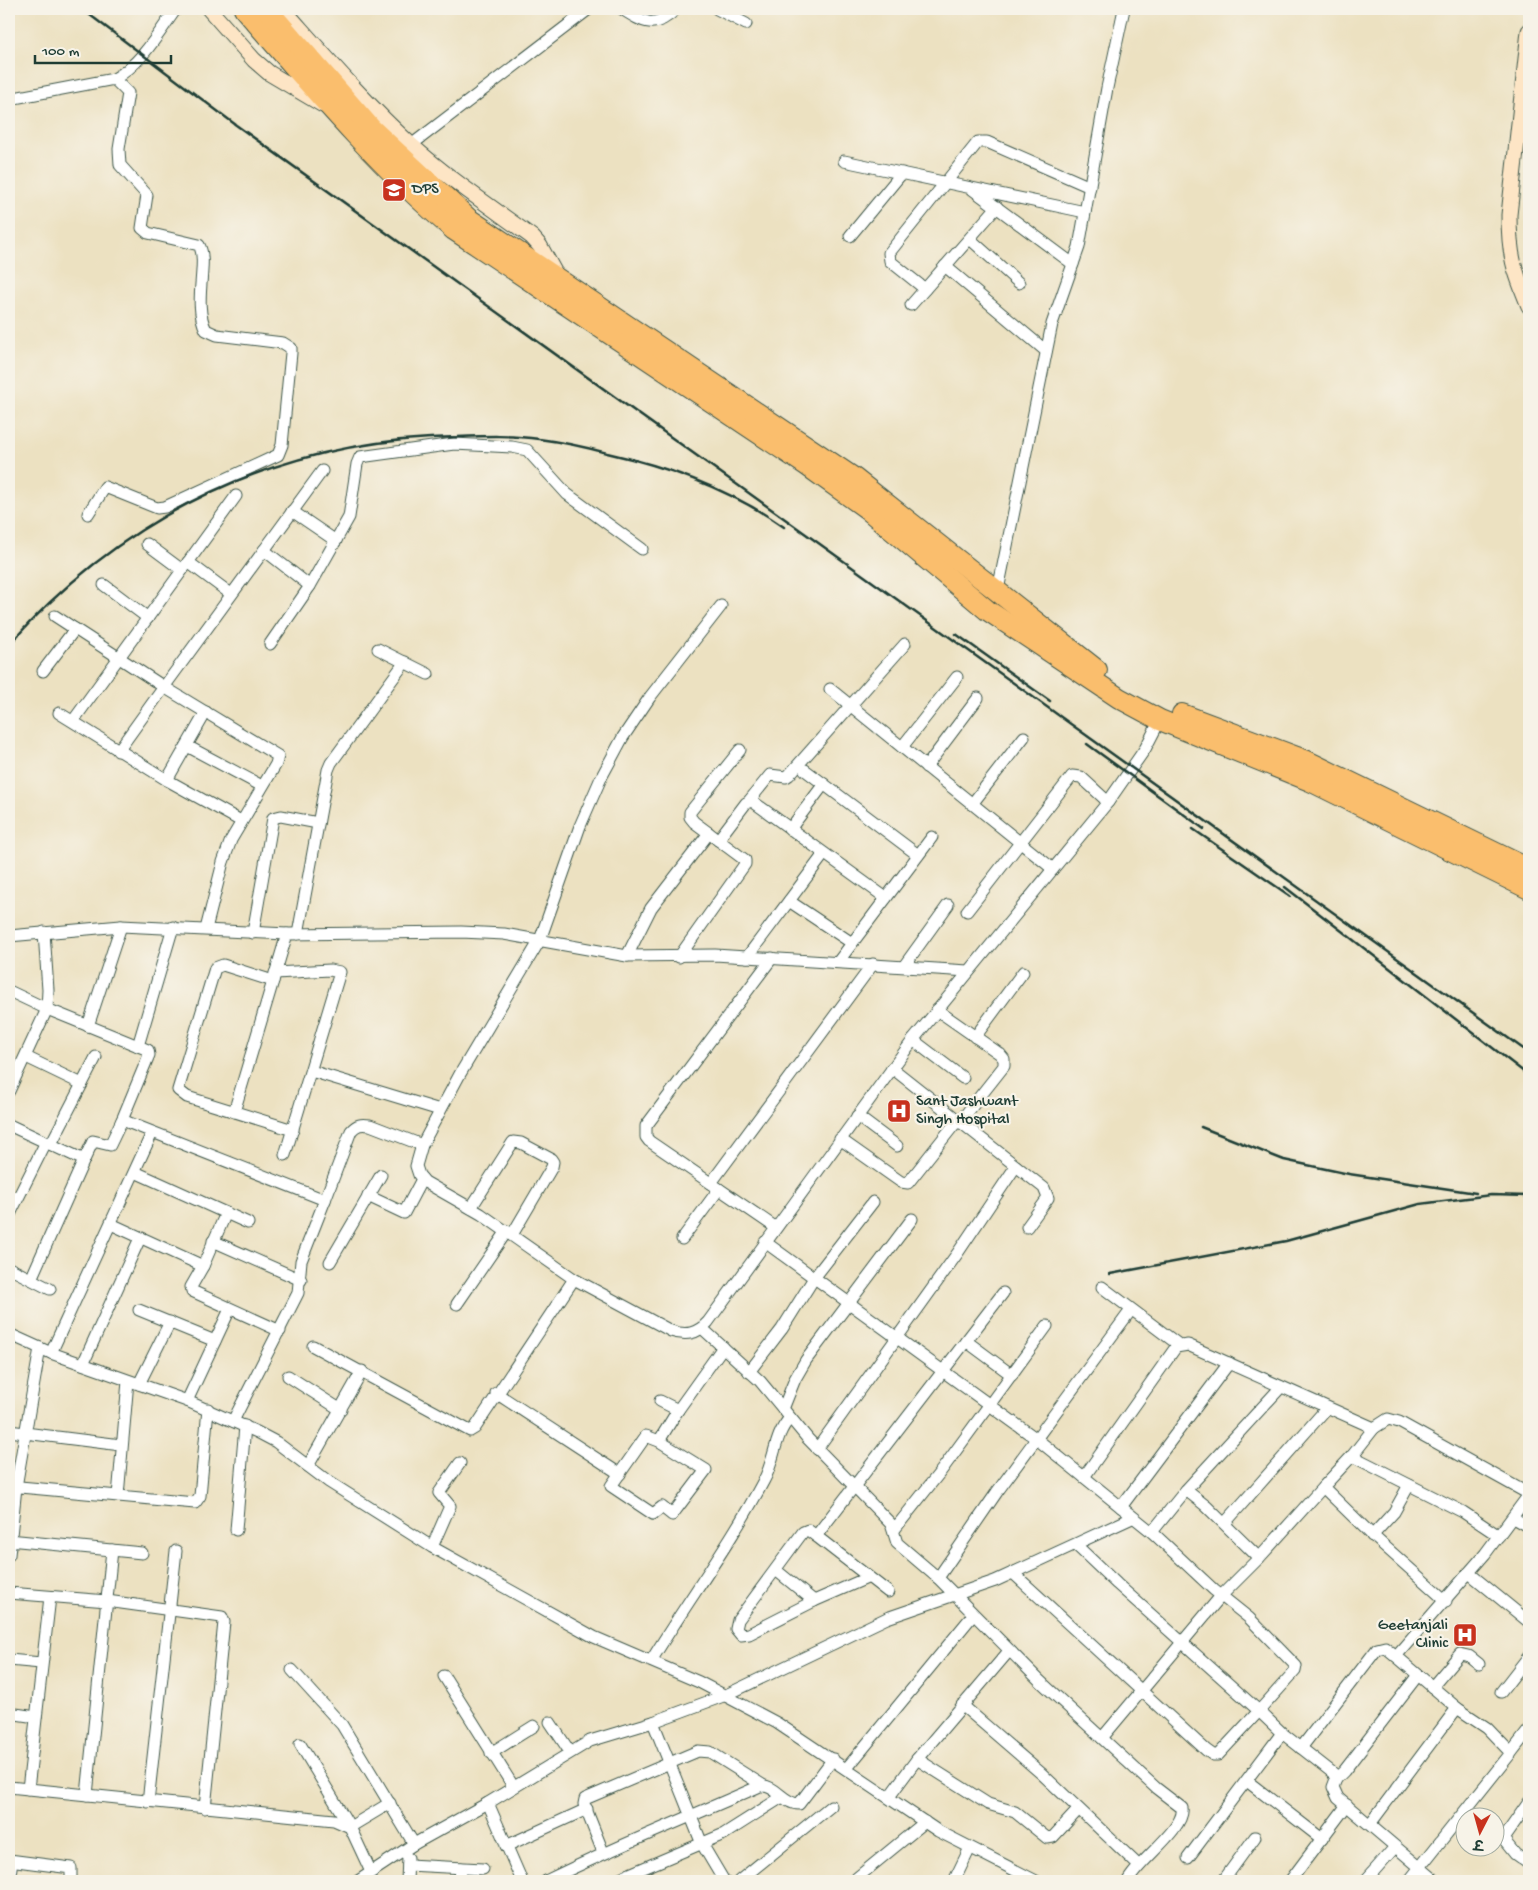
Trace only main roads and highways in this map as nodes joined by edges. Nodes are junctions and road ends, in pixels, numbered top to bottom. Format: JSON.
{"nodes":[{"id":1,"x":244,"y":9,"type":"edge"},
{"id":2,"x":267,"y":9,"type":"edge"},
{"id":3,"x":1529,"y":869,"type":"edge"},
{"id":4,"x":1529,"y":889,"type":"edge"}],
"edges":[{"from":1,"to":4,"type":"highway"},
{"from":2,"to":3,"type":"highway"}]}
